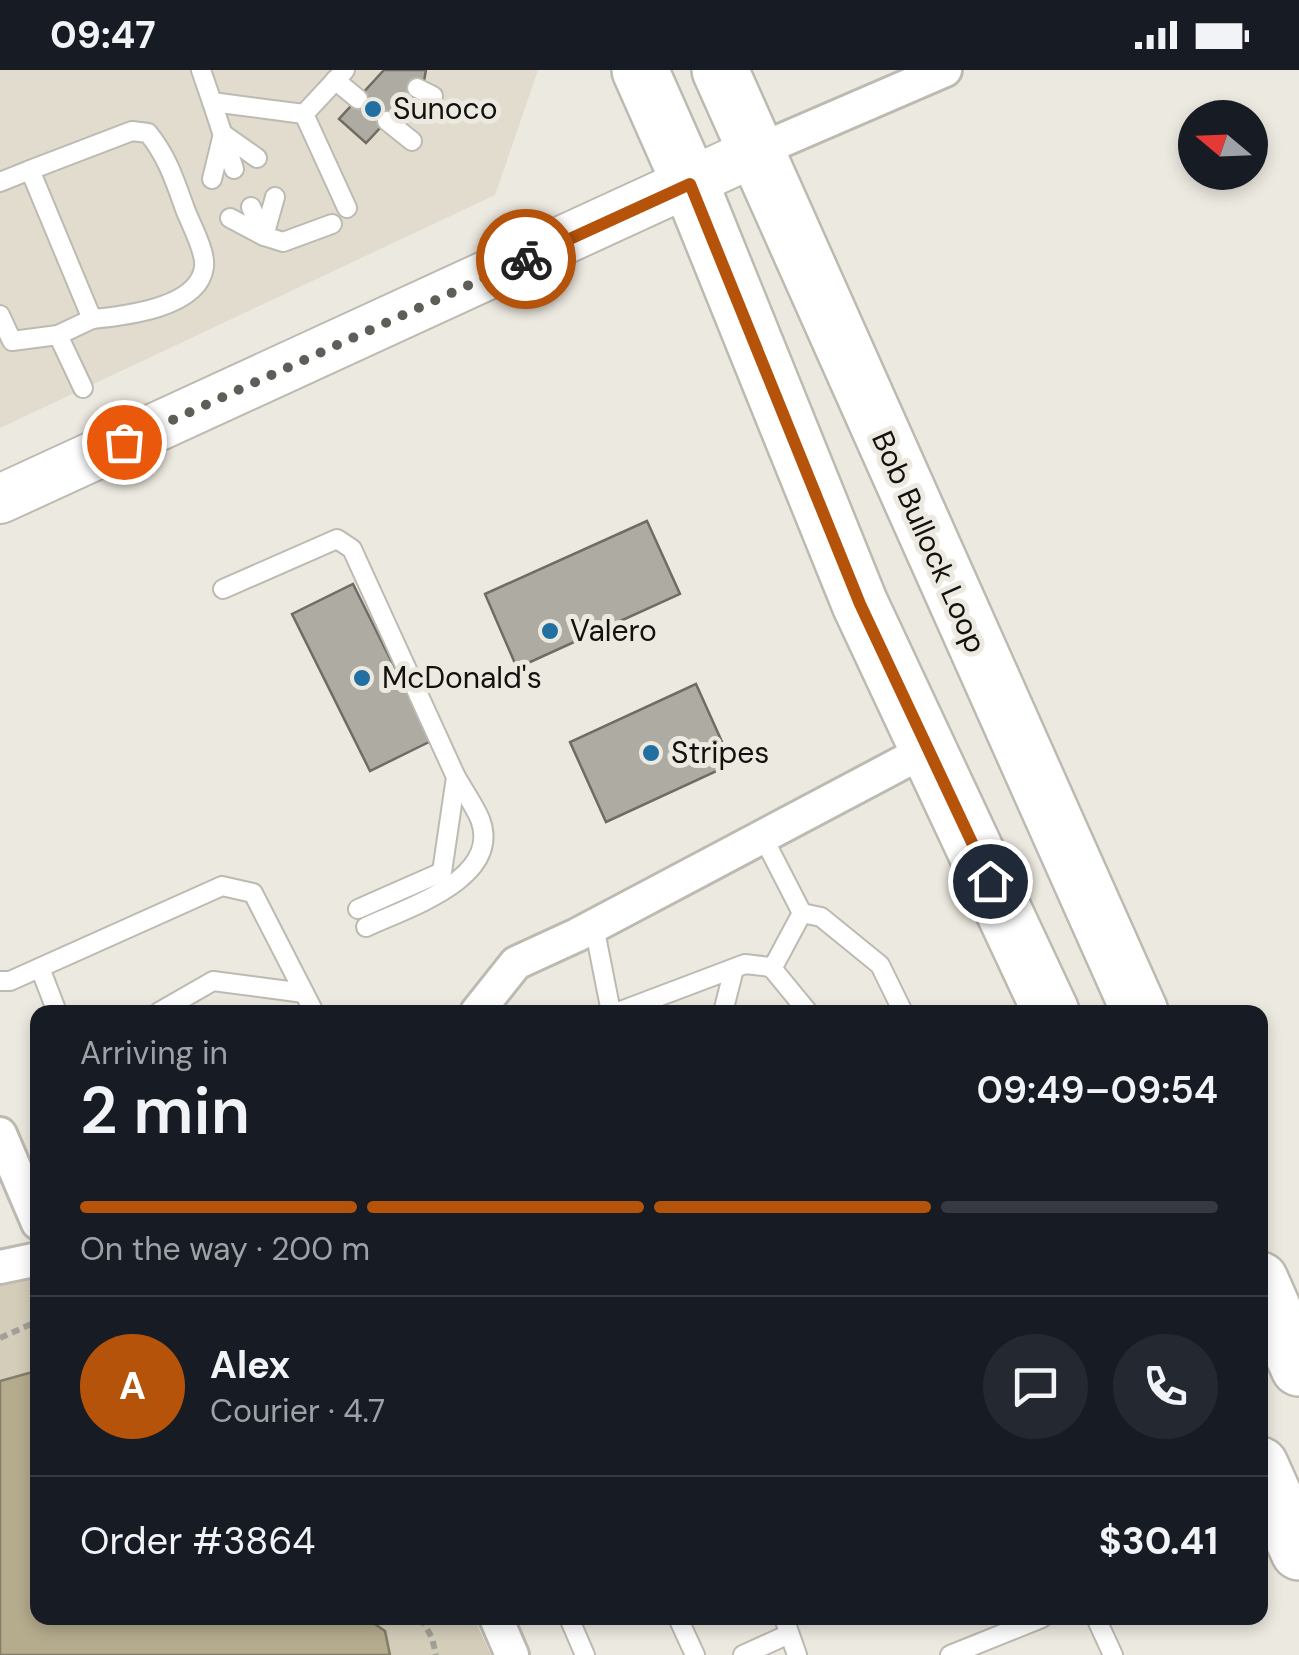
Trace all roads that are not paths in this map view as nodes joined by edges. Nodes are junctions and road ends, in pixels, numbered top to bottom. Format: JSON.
{"nodes":[{"id":1,"x":202,"y":70,"type":"edge"},
{"id":2,"x":640,"y":70,"type":"edge"},
{"id":3,"x":720,"y":70,"type":"edge"},
{"id":4,"x":945,"y":70,"type":"edge"},
{"id":5,"x":340,"y":75,"type":"edge"},
{"id":6,"x":358,"y":99,"type":"dead end"},
{"id":7,"x":212,"y":102,"type":"junction"},
{"id":8,"x":304,"y":114,"type":"junction"},
{"id":9,"x":387,"y":121,"type":"dead end"},
{"id":10,"x":222,"y":134,"type":"junction"},
{"id":11,"x":412,"y":141,"type":"dead end"},
{"id":12,"x":754,"y":152,"type":"junction"},
{"id":13,"x":257,"y":158,"type":"dead end"},
{"id":14,"x":234,"y":169,"type":"dead end"},
{"id":15,"x":30,"y":170,"type":"junction"},
{"id":16,"x":212,"y":178,"type":"dead end"},
{"id":17,"x":0,"y":182,"type":"edge"},
{"id":18,"x":690,"y":184,"type":"junction"},
{"id":19,"x":275,"y":197,"type":"dead end"},
{"id":20,"x":251,"y":208,"type":"dead end"},
{"id":21,"x":347,"y":208,"type":"dead end"},
{"id":22,"x":230,"y":218,"type":"dead end"},
{"id":23,"x":332,"y":224,"type":"dead end"},
{"id":24,"x":264,"y":236,"type":"junction"},
{"id":25,"x":0,"y":314,"type":"edge"},
{"id":26,"x":92,"y":319,"type":"junction"},
{"id":27,"x":58,"y":335,"type":"junction"},
{"id":28,"x":6,"y":345,"type":"edge"},
{"id":29,"x":83,"y":388,"type":"dead end"},
{"id":30,"x":0,"y":499,"type":"edge"},
{"id":31,"x":223,"y":589,"type":"dead end"},
{"id":32,"x":928,"y":750,"type":"junction"},
{"id":33,"x":456,"y":778,"type":"junction"},
{"id":34,"x":763,"y":837,"type":"junction"},
{"id":35,"x":802,"y":913,"type":"junction"},
{"id":36,"x":594,"y":926,"type":"junction"},
{"id":37,"x":40,"y":968,"type":"junction"},
{"id":38,"x":772,"y":968,"type":"junction"},
{"id":39,"x":734,"y":970,"type":"junction"},
{"id":40,"x":0,"y":981,"type":"edge"},
{"id":41,"x":304,"y":993,"type":"junction"},
{"id":42,"x":54,"y":1005,"type":"edge"},
{"id":43,"x":172,"y":1005,"type":"edge"},
{"id":44,"x":310,"y":1005,"type":"edge"},
{"id":45,"x":482,"y":1005,"type":"edge"},
{"id":46,"x":613,"y":1005,"type":"edge"},
{"id":47,"x":635,"y":1005,"type":"edge"},
{"id":48,"x":725,"y":1005,"type":"edge"},
{"id":49,"x":802,"y":1005,"type":"edge"},
{"id":50,"x":900,"y":1005,"type":"edge"},
{"id":51,"x":1048,"y":1005,"type":"edge"},
{"id":52,"x":1137,"y":1005,"type":"edge"},
{"id":53,"x":0,"y":1134,"type":"edge"},
{"id":54,"x":30,"y":1204,"type":"edge"},
{"id":55,"x":30,"y":1260,"type":"edge"},
{"id":56,"x":0,"y":1266,"type":"edge"},
{"id":57,"x":1268,"y":1298,"type":"edge"},
{"id":58,"x":1299,"y":1368,"type":"edge"},
{"id":59,"x":1268,"y":1487,"type":"edge"},
{"id":60,"x":1285,"y":1532,"type":"edge"},
{"id":61,"x":499,"y":1625,"type":"edge"},
{"id":62,"x":572,"y":1625,"type":"edge"},
{"id":63,"x":681,"y":1625,"type":"edge"},
{"id":64,"x":1025,"y":1625,"type":"edge"},
{"id":65,"x":1099,"y":1625,"type":"edge"},
{"id":66,"x":787,"y":1626,"type":"edge"},
{"id":67,"x":512,"y":1655,"type":"edge"},
{"id":68,"x":585,"y":1655,"type":"edge"},
{"id":69,"x":695,"y":1655,"type":"edge"},
{"id":70,"x":743,"y":1655,"type":"edge"},
{"id":71,"x":798,"y":1655,"type":"edge"},
{"id":72,"x":950,"y":1655,"type":"edge"},
{"id":73,"x":1113,"y":1655,"type":"edge"}],
"edges":[{"from":1,"to":7,"type":"lane"},
{"from":2,"to":18,"type":"highway"},
{"from":3,"to":12,"type":"highway","name":"Bob Bullock Loop"},
{"from":4,"to":12,"type":"street"},
{"from":5,"to":6,"type":"lane"},
{"from":5,"to":8,"type":"lane"},
{"from":7,"to":8,"type":"lane"},
{"from":7,"to":10,"type":"lane"},
{"from":8,"to":21,"type":"lane"},
{"from":9,"to":11,"type":"lane"},
{"from":10,"to":13,"type":"lane"},
{"from":10,"to":14,"type":"lane"},
{"from":10,"to":16,"type":"lane"},
{"from":12,"to":18,"type":"main road"},
{"from":12,"to":52,"type":"highway","name":"Bob Bullock Loop"},
{"from":15,"to":17,"type":"lane"},
{"from":15,"to":26,"type":"lane"},
{"from":15,"to":26,"type":"lane"},
{"from":18,"to":30,"type":"main road"},
{"from":18,"to":32,"type":"highway"},
{"from":19,"to":24,"type":"lane"},
{"from":20,"to":24,"type":"lane"},
{"from":22,"to":24,"type":"lane"},
{"from":23,"to":24,"type":"lane"},
{"from":25,"to":28,"type":"lane"},
{"from":26,"to":27,"type":"lane"},
{"from":27,"to":28,"type":"lane"},
{"from":27,"to":29,"type":"lane"},
{"from":31,"to":33,"type":"lane"},
{"from":32,"to":34,"type":"street"},
{"from":32,"to":51,"type":"highway"},
{"from":33,"to":33,"type":"lane"},
{"from":34,"to":35,"type":"lane"},
{"from":34,"to":36,"type":"street"},
{"from":35,"to":38,"type":"lane"},
{"from":35,"to":50,"type":"lane"},
{"from":36,"to":45,"type":"street"},
{"from":36,"to":46,"type":"lane"},
{"from":37,"to":40,"type":"lane"},
{"from":37,"to":41,"type":"lane"},
{"from":37,"to":42,"type":"lane"},
{"from":38,"to":39,"type":"lane"},
{"from":38,"to":49,"type":"lane"},
{"from":39,"to":47,"type":"lane"},
{"from":39,"to":48,"type":"lane"},
{"from":41,"to":43,"type":"lane"},
{"from":41,"to":44,"type":"lane"},
{"from":53,"to":54,"type":"street"},
{"from":55,"to":56,"type":"street"},
{"from":57,"to":58,"type":"highway"},
{"from":59,"to":60,"type":"highway"},
{"from":61,"to":67,"type":"street"},
{"from":62,"to":68,"type":"lane"},
{"from":63,"to":69,"type":"lane"},
{"from":64,"to":72,"type":"lane"},
{"from":65,"to":73,"type":"lane"},
{"from":66,"to":70,"type":"lane"},
{"from":66,"to":71,"type":"lane"}]}
